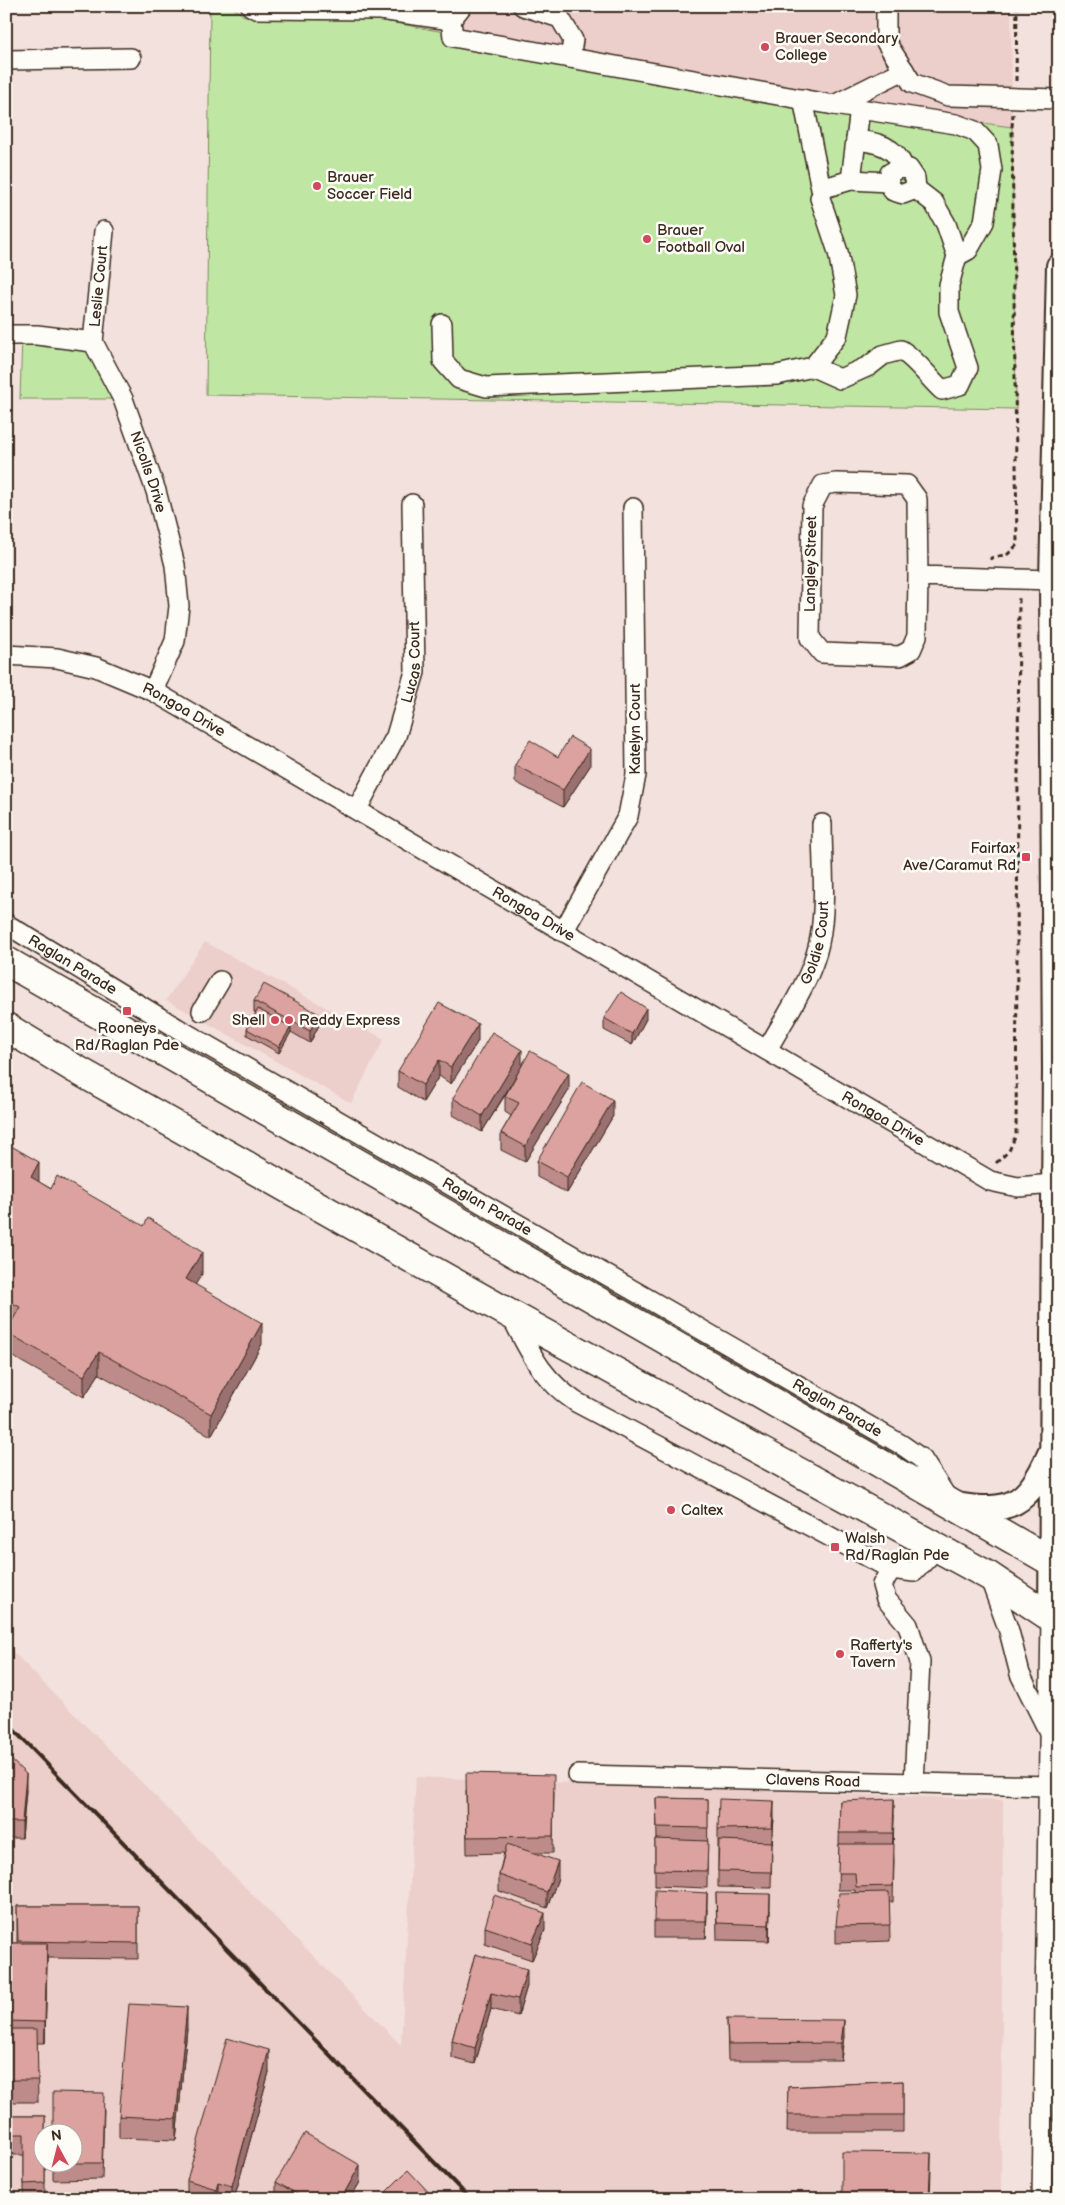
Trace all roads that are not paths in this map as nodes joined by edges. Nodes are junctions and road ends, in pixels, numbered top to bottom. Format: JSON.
{"nodes":[{"id":1,"x":251,"y":6,"type":"edge"},
{"id":2,"x":523,"y":6,"type":"edge"},
{"id":3,"x":886,"y":6,"type":"edge"},
{"id":4,"x":456,"y":13,"type":"edge"},
{"id":5,"x":131,"y":58,"type":"dead end"},
{"id":6,"x":570,"y":58,"type":"junction"},
{"id":7,"x":6,"y":60,"type":"edge"},
{"id":8,"x":904,"y":70,"type":"junction"},
{"id":9,"x":803,"y":99,"type":"junction"},
{"id":10,"x":1059,"y":99,"type":"edge"},
{"id":11,"x":834,"y":105,"type":"junction"},
{"id":12,"x":860,"y":109,"type":"junction"},
{"id":13,"x":856,"y":140,"type":"junction"},
{"id":14,"x":904,"y":168,"type":"junction"},
{"id":15,"x":851,"y":180,"type":"junction"},
{"id":16,"x":888,"y":182,"type":"junction"},
{"id":17,"x":819,"y":188,"type":"junction"},
{"id":18,"x":916,"y":189,"type":"junction"},
{"id":19,"x":104,"y":231,"type":"dead end"},
{"id":20,"x":957,"y":256,"type":"junction"},
{"id":21,"x":1059,"y":266,"type":"edge"},
{"id":22,"x":442,"y":324,"type":"dead end"},
{"id":23,"x":6,"y":335,"type":"edge"},
{"id":24,"x":93,"y":342,"type":"junction"},
{"id":25,"x":813,"y":367,"type":"junction"},
{"id":26,"x":1056,"y":495,"type":"edge"},
{"id":27,"x":412,"y":504,"type":"dead end"},
{"id":28,"x":632,"y":508,"type":"dead end"},
{"id":29,"x":918,"y":576,"type":"junction"},
{"id":30,"x":1052,"y":580,"type":"junction"},
{"id":31,"x":6,"y":655,"type":"edge"},
{"id":32,"x":153,"y":691,"type":"junction"},
{"id":33,"x":357,"y":810,"type":"junction"},
{"id":34,"x":822,"y":824,"type":"dead end"},
{"id":35,"x":6,"y":924,"type":"edge"},
{"id":36,"x":563,"y":932,"type":"junction"},
{"id":37,"x":6,"y":961,"type":"edge"},
{"id":38,"x":220,"y":981,"type":"dead end"},
{"id":39,"x":202,"y":1011,"type":"dead end"},
{"id":40,"x":6,"y":1027,"type":"edge"},
{"id":41,"x":767,"y":1050,"type":"junction"},
{"id":42,"x":1057,"y":1070,"type":"edge"},
{"id":43,"x":1053,"y":1184,"type":"junction"},
{"id":44,"x":510,"y":1314,"type":"junction"},
{"id":45,"x":1052,"y":1450,"type":"junction"},
{"id":46,"x":951,"y":1505,"type":"junction"},
{"id":47,"x":936,"y":1549,"type":"junction"},
{"id":48,"x":1056,"y":1564,"type":"edge"},
{"id":49,"x":891,"y":1568,"type":"junction"},
{"id":50,"x":989,"y":1576,"type":"junction"},
{"id":51,"x":1055,"y":1621,"type":"edge"},
{"id":52,"x":1054,"y":1700,"type":"edge"},
{"id":53,"x":1049,"y":1733,"type":"junction"},
{"id":54,"x":578,"y":1775,"type":"dead end"},
{"id":55,"x":914,"y":1783,"type":"junction"},
{"id":56,"x":1049,"y":1786,"type":"junction"},
{"id":57,"x":1042,"y":2199,"type":"edge"}],
"edges":[{"from":1,"to":4,"type":"street"},
{"from":2,"to":6,"type":"street"},
{"from":3,"to":8,"type":"street"},
{"from":4,"to":6,"type":"street"},
{"from":5,"to":7,"type":"street"},
{"from":6,"to":9,"type":"street"},
{"from":8,"to":10,"type":"street"},
{"from":8,"to":11,"type":"street"},
{"from":9,"to":11,"type":"street"},
{"from":9,"to":17,"type":"street"},
{"from":11,"to":12,"type":"street"},
{"from":12,"to":13,"type":"street"},
{"from":12,"to":20,"type":"street"},
{"from":13,"to":14,"type":"street"},
{"from":13,"to":15,"type":"street"},
{"from":14,"to":16,"type":"street"},
{"from":14,"to":18,"type":"street"},
{"from":15,"to":16,"type":"street"},
{"from":15,"to":17,"type":"street"},
{"from":16,"to":18,"type":"street"},
{"from":17,"to":25,"type":"street"},
{"from":18,"to":20,"type":"street"},
{"from":19,"to":24,"type":"street","name":"Leslie Court"},
{"from":20,"to":25,"type":"street"},
{"from":21,"to":26,"type":"main road"},
{"from":22,"to":25,"type":"street"},
{"from":23,"to":24,"type":"street"},
{"from":24,"to":32,"type":"street","name":"Nicolls Drive"},
{"from":26,"to":30,"type":"main road"},
{"from":27,"to":33,"type":"street","name":"Lucas Court"},
{"from":28,"to":36,"type":"street","name":"Katelyn Court"},
{"from":29,"to":29,"type":"street","name":"Langley Street"},
{"from":29,"to":30,"type":"street"},
{"from":30,"to":42,"type":"main road"},
{"from":31,"to":32,"type":"street","name":"Rongoa Drive"},
{"from":32,"to":33,"type":"street","name":"Rongoa Drive"},
{"from":33,"to":36,"type":"street","name":"Rongoa Drive"},
{"from":34,"to":41,"type":"street","name":"Goldie Court"},
{"from":35,"to":46,"type":"street","name":"Raglan Parade"},
{"from":36,"to":41,"type":"street","name":"Rongoa Drive"},
{"from":37,"to":46,"type":"highway","name":"Raglan Parade"},
{"from":38,"to":39,"type":"street"},
{"from":40,"to":44,"type":"highway"},
{"from":41,"to":43,"type":"street","name":"Rongoa Drive"},
{"from":42,"to":43,"type":"main road"},
{"from":43,"to":45,"type":"main road"},
{"from":44,"to":47,"type":"highway"},
{"from":44,"to":49,"type":"street"},
{"from":45,"to":46,"type":"main road"},
{"from":45,"to":48,"type":"main road"},
{"from":46,"to":48,"type":"highway","name":"Raglan Parade"},
{"from":47,"to":49,"type":"street"},
{"from":47,"to":50,"type":"highway"},
{"from":48,"to":51,"type":"main road"},
{"from":49,"to":55,"type":"street"},
{"from":50,"to":51,"type":"highway"},
{"from":50,"to":53,"type":"street"},
{"from":51,"to":52,"type":"street"},
{"from":52,"to":53,"type":"street"},
{"from":53,"to":56,"type":"street"},
{"from":54,"to":55,"type":"street","name":"Clavens Road"},
{"from":55,"to":56,"type":"street","name":"Clavens Road"},
{"from":56,"to":57,"type":"street"}]}
